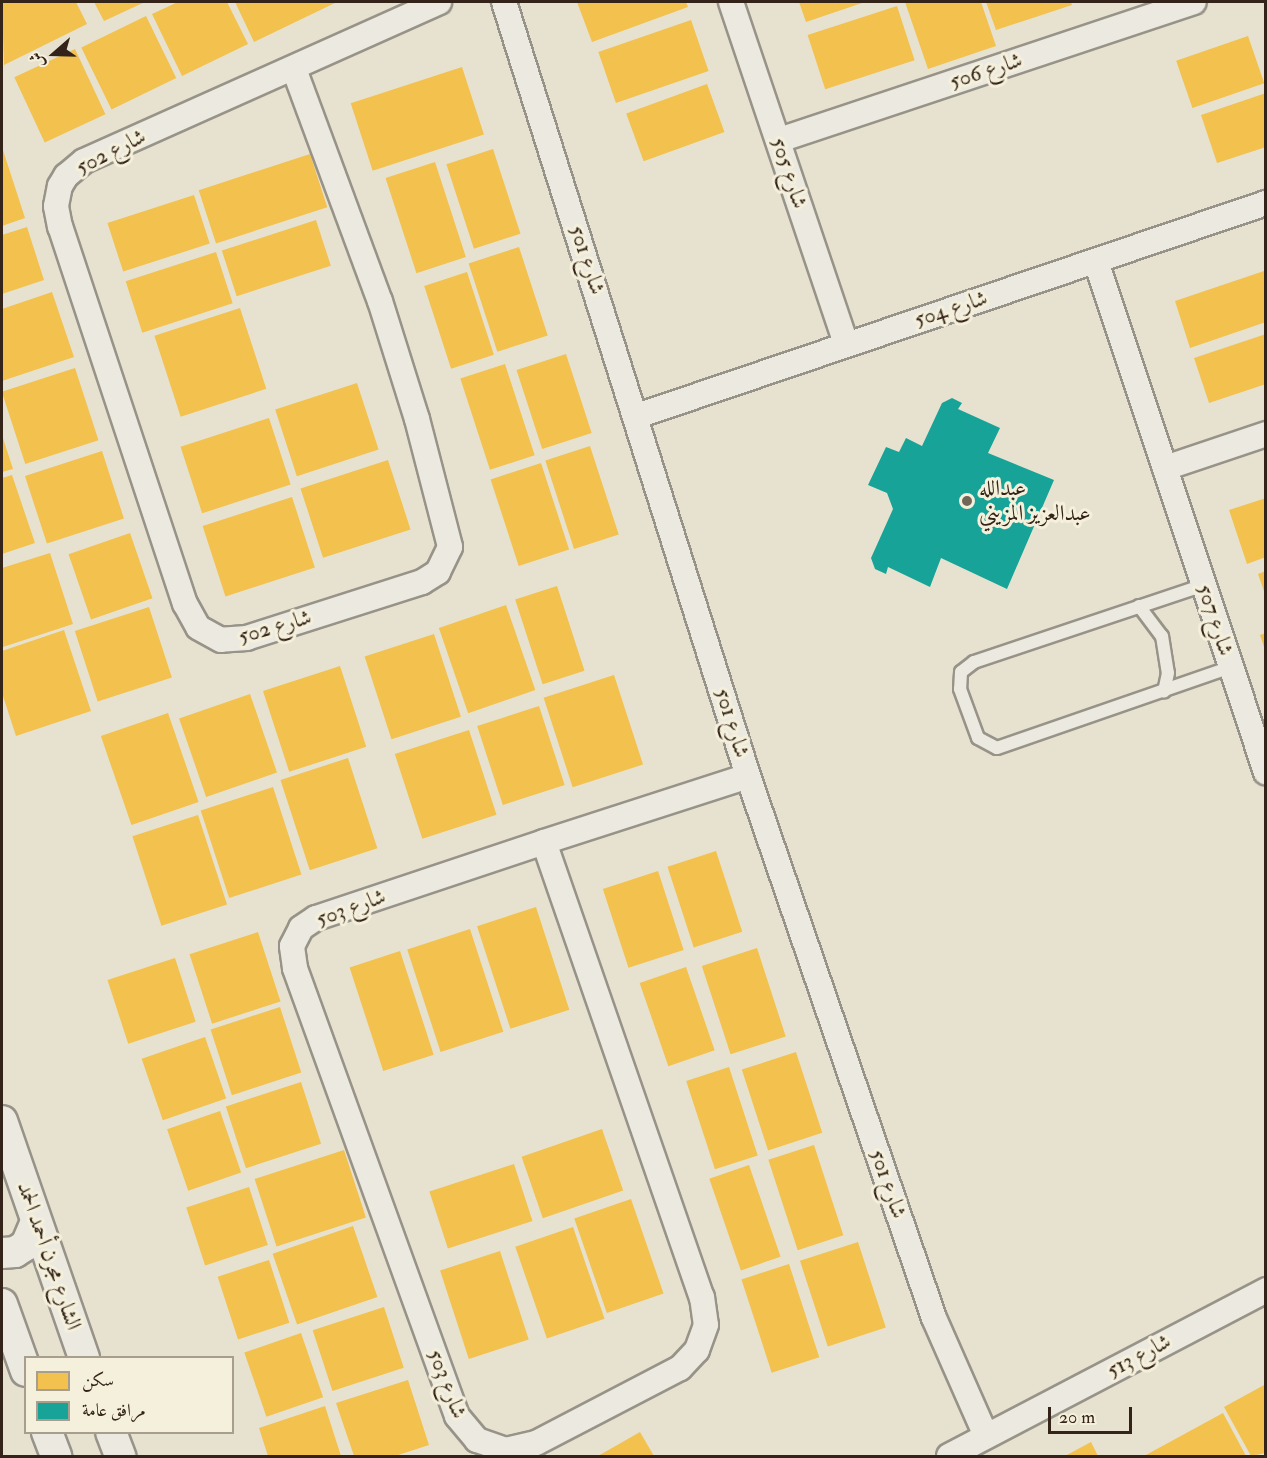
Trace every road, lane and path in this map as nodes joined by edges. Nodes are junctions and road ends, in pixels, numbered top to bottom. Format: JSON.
{"nodes":[{"id":1,"x":439,"y":2,"type":"edge"},
{"id":2,"x":504,"y":2,"type":"edge"},
{"id":3,"x":731,"y":2,"type":"edge"},
{"id":4,"x":1194,"y":2,"type":"edge"},
{"id":5,"x":294,"y":69,"type":"junction"},
{"id":6,"x":778,"y":140,"type":"junction"},
{"id":7,"x":1266,"y":204,"type":"edge"},
{"id":8,"x":1096,"y":261,"type":"junction"},
{"id":9,"x":846,"y":344,"type":"junction"},
{"id":10,"x":637,"y":416,"type":"junction"},
{"id":11,"x":1266,"y":434,"type":"edge"},
{"id":12,"x":1165,"y":468,"type":"junction"},
{"id":13,"x":1204,"y":585,"type":"junction"},
{"id":14,"x":1139,"y":606,"type":"junction"},
{"id":15,"x":1231,"y":667,"type":"junction"},
{"id":16,"x":1164,"y":692,"type":"junction"},
{"id":17,"x":1266,"y":772,"type":"edge"},
{"id":18,"x":748,"y":776,"type":"junction"},
{"id":19,"x":544,"y":842,"type":"junction"},
{"id":20,"x":2,"y":1121,"type":"edge"},
{"id":21,"x":36,"y":1222,"type":"junction"},
{"id":22,"x":2,"y":1253,"type":"edge"},
{"id":23,"x":1266,"y":1290,"type":"edge"},
{"id":24,"x":2,"y":1304,"type":"edge"},
{"id":25,"x":83,"y":1356,"type":"edge"},
{"id":26,"x":24,"y":1365,"type":"edge"},
{"id":27,"x":48,"y":1434,"type":"edge"},
{"id":28,"x":112,"y":1434,"type":"edge"},
{"id":29,"x":986,"y":1436,"type":"junction"},
{"id":30,"x":56,"y":1456,"type":"edge"},
{"id":31,"x":120,"y":1456,"type":"edge"},
{"id":32,"x":949,"y":1456,"type":"edge"}],
"edges":[{"from":1,"to":5,"type":"street","name":"شارع 502"},
{"from":2,"to":10,"type":"street","name":"شارع 501"},
{"from":3,"to":6,"type":"street","name":"شارع 505"},
{"from":4,"to":6,"type":"street","name":"شارع 506"},
{"from":5,"to":5,"type":"street","name":"شارع 502"},
{"from":6,"to":9,"type":"street","name":"شارع 505"},
{"from":7,"to":8,"type":"street","name":"شارع 504"},
{"from":8,"to":9,"type":"street","name":"شارع 504"},
{"from":8,"to":12,"type":"street","name":"شارع 507"},
{"from":9,"to":10,"type":"street","name":"شارع 504"},
{"from":10,"to":18,"type":"street","name":"شارع 501"},
{"from":11,"to":12,"type":"street"},
{"from":12,"to":13,"type":"street","name":"شارع 507"},
{"from":13,"to":14,"type":"lane"},
{"from":13,"to":15,"type":"street","name":"شارع 507"},
{"from":14,"to":16,"type":"lane"},
{"from":14,"to":16,"type":"lane"},
{"from":15,"to":16,"type":"lane"},
{"from":15,"to":17,"type":"street","name":"شارع 507"},
{"from":18,"to":19,"type":"street","name":"شارع 503"},
{"from":18,"to":29,"type":"street","name":"شارع 501"},
{"from":19,"to":19,"type":"street","name":"شارع 503"},
{"from":20,"to":21,"type":"street","name":"الشارع مجرن أحمد الحمد"},
{"from":21,"to":22,"type":"street"},
{"from":21,"to":25,"type":"street","name":"الشارع مجرن أحمد الحمد"},
{"from":23,"to":29,"type":"street","name":"شارع 513"},
{"from":24,"to":26,"type":"street"},
{"from":27,"to":30,"type":"street"},
{"from":28,"to":31,"type":"street"},
{"from":29,"to":32,"type":"street","name":"شارع 513"}]}
